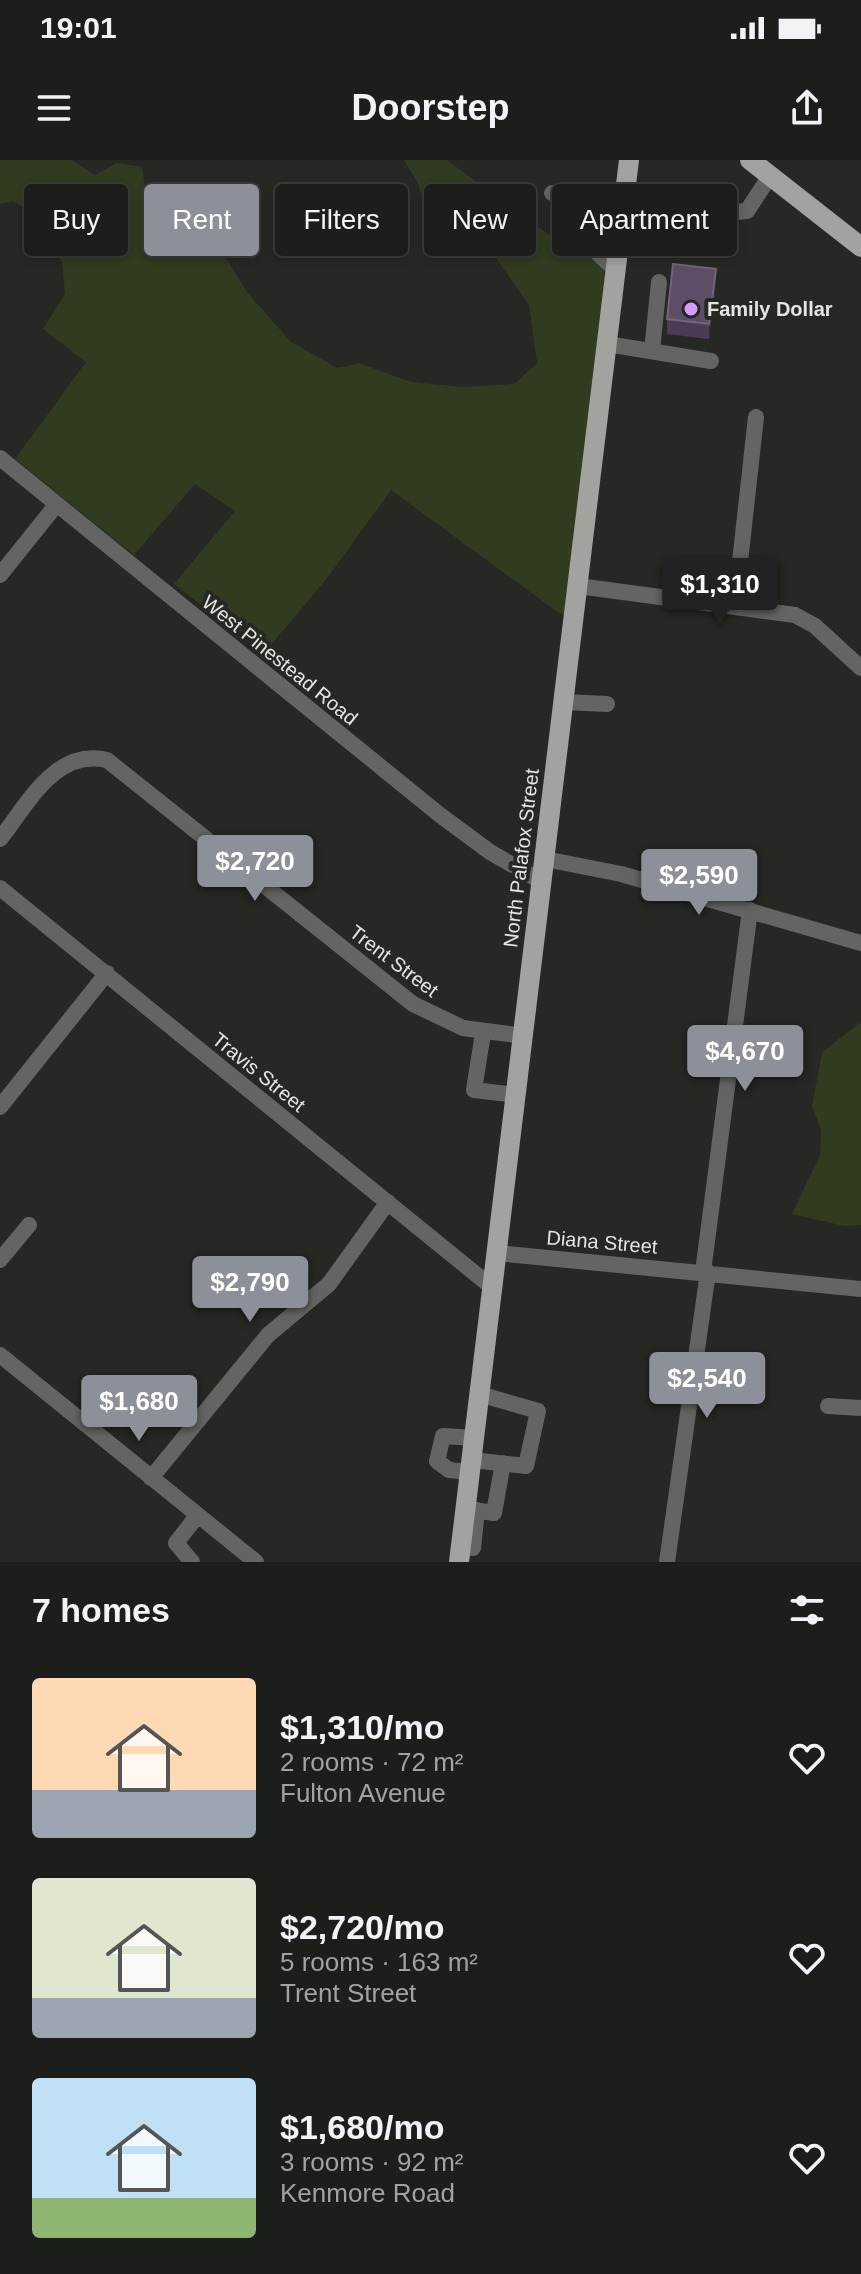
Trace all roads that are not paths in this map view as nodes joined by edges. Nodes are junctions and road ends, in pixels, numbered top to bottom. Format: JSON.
{"nodes":[{"id":1,"x":629,"y":160,"type":"edge"},
{"id":2,"x":750,"y":160,"type":"edge"},
{"id":3,"x":770,"y":176,"type":"junction"},
{"id":4,"x":627,"y":184,"type":"edge"},
{"id":5,"x":737,"y":212,"type":"edge"},
{"id":6,"x":861,"y":247,"type":"edge"},
{"id":7,"x":601,"y":256,"type":"edge"},
{"id":8,"x":618,"y":256,"type":"edge"},
{"id":9,"x":617,"y":263,"type":"junction"},
{"id":10,"x":659,"y":282,"type":"dead end"},
{"id":11,"x":607,"y":344,"type":"junction"},
{"id":12,"x":652,"y":351,"type":"junction"},
{"id":13,"x":711,"y":361,"type":"dead end"},
{"id":14,"x":756,"y":417,"type":"dead end"},
{"id":15,"x":0,"y":458,"type":"edge"},
{"id":16,"x":57,"y":504,"type":"junction"},
{"id":17,"x":0,"y":575,"type":"edge"},
{"id":18,"x":578,"y":586,"type":"junction"},
{"id":19,"x":735,"y":607,"type":"junction"},
{"id":20,"x":861,"y":668,"type":"edge"},
{"id":21,"x":564,"y":702,"type":"junction"},
{"id":22,"x":607,"y":704,"type":"dead end"},
{"id":23,"x":0,"y":839,"type":"edge"},
{"id":24,"x":545,"y":859,"type":"junction"},
{"id":25,"x":542,"y":882,"type":"junction"},
{"id":26,"x":0,"y":888,"type":"edge"},
{"id":27,"x":750,"y":910,"type":"junction"},
{"id":28,"x":861,"y":943,"type":"edge"},
{"id":29,"x":107,"y":973,"type":"junction"},
{"id":30,"x":483,"y":1033,"type":"junction"},
{"id":31,"x":524,"y":1036,"type":"junction"},
{"id":32,"x":517,"y":1095,"type":"junction"},
{"id":33,"x":0,"y":1107,"type":"edge"},
{"id":34,"x":388,"y":1202,"type":"junction"},
{"id":35,"x":29,"y":1225,"type":"dead end"},
{"id":36,"x":497,"y":1253,"type":"junction"},
{"id":37,"x":0,"y":1260,"type":"edge"},
{"id":38,"x":706,"y":1272,"type":"junction"},
{"id":39,"x":493,"y":1288,"type":"junction"},
{"id":40,"x":861,"y":1289,"type":"edge"},
{"id":41,"x":0,"y":1355,"type":"edge"},
{"id":42,"x":479,"y":1394,"type":"junction"},
{"id":43,"x":828,"y":1406,"type":"dead end"},
{"id":44,"x":861,"y":1408,"type":"edge"},
{"id":45,"x":474,"y":1438,"type":"junction"},
{"id":46,"x":503,"y":1463,"type":"junction"},
{"id":47,"x":471,"y":1466,"type":"junction"},
{"id":48,"x":151,"y":1478,"type":"junction"},
{"id":49,"x":471,"y":1509,"type":"junction"},
{"id":50,"x":197,"y":1516,"type":"junction"},
{"id":51,"x":460,"y":1554,"type":"edge"},
{"id":52,"x":251,"y":1561,"type":"edge"},
{"id":53,"x":192,"y":1562,"type":"edge"},
{"id":54,"x":667,"y":1562,"type":"edge"}],
"edges":[{"from":1,"to":4,"type":"main road","name":"North Palafox Street"},
{"from":2,"to":3,"type":"main road"},
{"from":3,"to":5,"type":"street"},
{"from":3,"to":6,"type":"main road"},
{"from":7,"to":9,"type":"street"},
{"from":8,"to":9,"type":"main road","name":"North Palafox Street"},
{"from":9,"to":11,"type":"main road","name":"North Palafox Street"},
{"from":10,"to":12,"type":"street"},
{"from":11,"to":12,"type":"street"},
{"from":11,"to":18,"type":"main road","name":"North Palafox Street"},
{"from":12,"to":13,"type":"street"},
{"from":14,"to":19,"type":"street"},
{"from":15,"to":16,"type":"street","name":"West Pinestead Road"},
{"from":16,"to":17,"type":"street"},
{"from":16,"to":25,"type":"street","name":"West Pinestead Road"},
{"from":18,"to":19,"type":"street"},
{"from":18,"to":21,"type":"main road","name":"North Palafox Street"},
{"from":19,"to":20,"type":"street"},
{"from":21,"to":22,"type":"street"},
{"from":21,"to":24,"type":"main road","name":"North Palafox Street"},
{"from":23,"to":30,"type":"street","name":"Trent Street"},
{"from":24,"to":25,"type":"main road","name":"North Palafox Street"},
{"from":24,"to":27,"type":"street"},
{"from":25,"to":31,"type":"main road","name":"North Palafox Street"},
{"from":26,"to":29,"type":"street","name":"Travis Street"},
{"from":27,"to":28,"type":"street"},
{"from":27,"to":38,"type":"street"},
{"from":29,"to":33,"type":"street"},
{"from":29,"to":34,"type":"street","name":"Travis Street"},
{"from":30,"to":31,"type":"street","name":"Trent Street"},
{"from":30,"to":32,"type":"street"},
{"from":31,"to":32,"type":"main road","name":"North Palafox Street"},
{"from":32,"to":36,"type":"main road","name":"North Palafox Street"},
{"from":34,"to":39,"type":"street","name":"Travis Street"},
{"from":34,"to":48,"type":"street"},
{"from":35,"to":37,"type":"street"},
{"from":36,"to":38,"type":"street","name":"Diana Street"},
{"from":36,"to":39,"type":"main road","name":"North Palafox Street"},
{"from":38,"to":40,"type":"street","name":"Diana Street"},
{"from":38,"to":54,"type":"street"},
{"from":39,"to":42,"type":"main road","name":"North Palafox Street"},
{"from":41,"to":48,"type":"street"},
{"from":42,"to":45,"type":"main road","name":"North Palafox Street"},
{"from":42,"to":46,"type":"street"},
{"from":43,"to":44,"type":"street"},
{"from":45,"to":47,"type":"main road","name":"North Palafox Street"},
{"from":45,"to":47,"type":"street"},
{"from":46,"to":47,"type":"street"},
{"from":46,"to":49,"type":"street"},
{"from":47,"to":49,"type":"main road","name":"North Palafox Street"},
{"from":48,"to":50,"type":"street"},
{"from":49,"to":51,"type":"main road","name":"North Palafox Street"},
{"from":50,"to":52,"type":"street"},
{"from":50,"to":53,"type":"street"}]}
